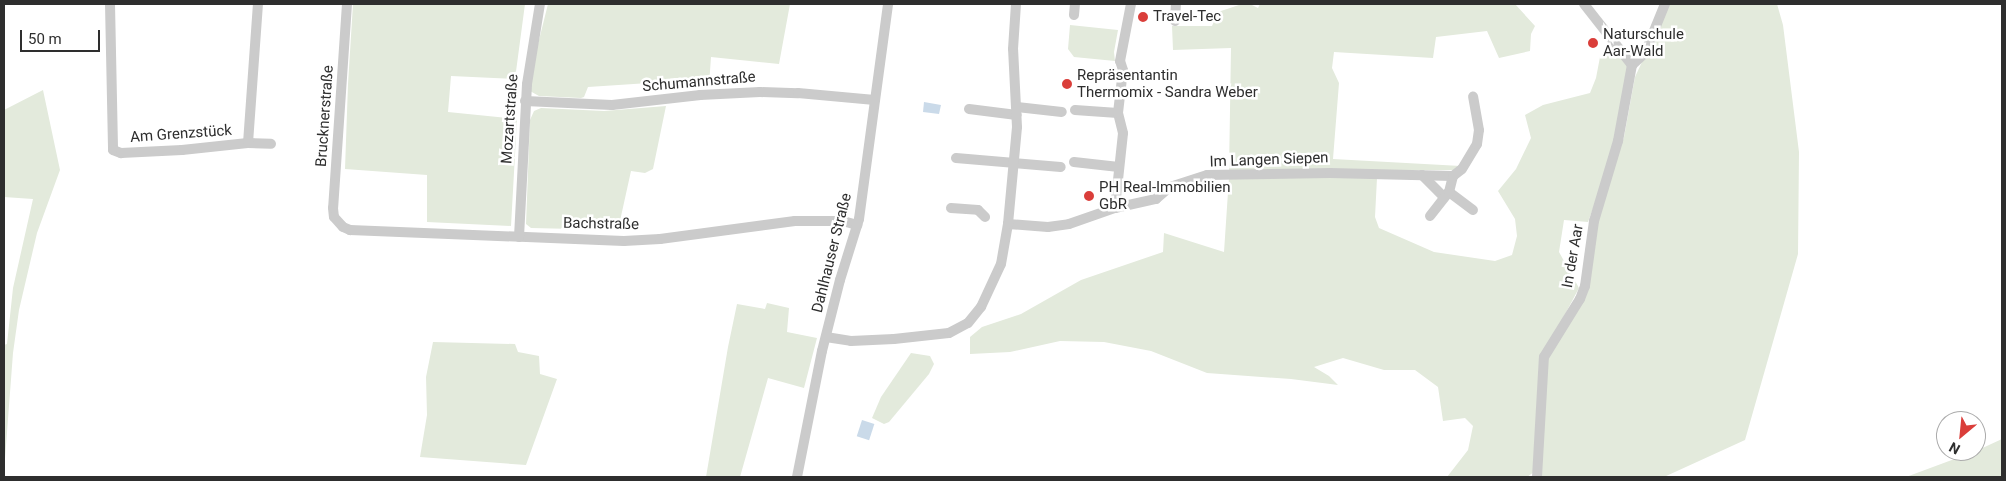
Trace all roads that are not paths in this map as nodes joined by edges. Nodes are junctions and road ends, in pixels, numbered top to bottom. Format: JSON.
{"nodes":[{"id":1,"x":110,"y":4,"type":"edge"},
{"id":2,"x":258,"y":4,"type":"edge"},
{"id":3,"x":347,"y":4,"type":"edge"},
{"id":4,"x":540,"y":4,"type":"edge"},
{"id":5,"x":888,"y":4,"type":"edge"},
{"id":6,"x":1016,"y":4,"type":"edge"},
{"id":7,"x":1075,"y":4,"type":"edge"},
{"id":8,"x":1131,"y":4,"type":"edge"},
{"id":9,"x":1176,"y":4,"type":"edge"},
{"id":10,"x":1584,"y":4,"type":"edge"},
{"id":11,"x":1665,"y":4,"type":"edge"},
{"id":12,"x":1074,"y":15,"type":"dead end"},
{"id":13,"x":1175,"y":21,"type":"dead end"},
{"id":14,"x":1632,"y":65,"type":"junction"},
{"id":15,"x":1473,"y":97,"type":"dead end"},
{"id":16,"x":875,"y":100,"type":"junction"},
{"id":17,"x":525,"y":101,"type":"junction"},
{"id":18,"x":969,"y":109,"type":"dead end"},
{"id":19,"x":1075,"y":110,"type":"dead end"},
{"id":20,"x":1017,"y":111,"type":"junction"},
{"id":21,"x":1062,"y":112,"type":"dead end"},
{"id":22,"x":1118,"y":113,"type":"junction"},
{"id":23,"x":248,"y":143,"type":"junction"},
{"id":24,"x":271,"y":144,"type":"dead end"},
{"id":25,"x":956,"y":158,"type":"dead end"},
{"id":26,"x":1074,"y":162,"type":"dead end"},
{"id":27,"x":1015,"y":163,"type":"junction"},
{"id":28,"x":1061,"y":167,"type":"dead end"},
{"id":29,"x":1119,"y":167,"type":"junction"},
{"id":30,"x":1422,"y":175,"type":"junction"},
{"id":31,"x":1453,"y":176,"type":"junction"},
{"id":32,"x":1446,"y":195,"type":"junction"},
{"id":33,"x":952,"y":208,"type":"dead end"},
{"id":34,"x":1115,"y":208,"type":"junction"},
{"id":35,"x":1473,"y":210,"type":"dead end"},
{"id":36,"x":1430,"y":216,"type":"dead end"},
{"id":37,"x":985,"y":217,"type":"dead end"},
{"id":38,"x":1008,"y":224,"type":"junction"},
{"id":39,"x":857,"y":225,"type":"junction"},
{"id":40,"x":343,"y":227,"type":"joint"},
{"id":41,"x":519,"y":237,"type":"junction"},
{"id":42,"x":826,"y":337,"type":"junction"},
{"id":43,"x":797,"y":477,"type":"edge"},
{"id":44,"x":1538,"y":477,"type":"edge"}],
"edges":[{"from":1,"to":23,"type":"street","name":"Am Grenzstück"},
{"from":2,"to":23,"type":"street"},
{"from":3,"to":40,"type":"street","name":"Brucknerstraße"},
{"from":4,"to":17,"type":"street","name":"Mozartstraße"},
{"from":5,"to":16,"type":"street","name":"Dahlhauser Straße"},
{"from":6,"to":20,"type":"street"},
{"from":7,"to":12,"type":"street"},
{"from":8,"to":22,"type":"street"},
{"from":9,"to":13,"type":"street"},
{"from":10,"to":14,"type":"street"},
{"from":11,"to":14,"type":"street"},
{"from":14,"to":44,"type":"street","name":"In der Aar"},
{"from":15,"to":31,"type":"street"},
{"from":16,"to":17,"type":"street","name":"Schumannstraße"},
{"from":16,"to":39,"type":"street","name":"Dahlhauser Straße"},
{"from":17,"to":41,"type":"street","name":"Mozartstraße"},
{"from":18,"to":20,"type":"street"},
{"from":19,"to":22,"type":"street"},
{"from":20,"to":21,"type":"street"},
{"from":20,"to":27,"type":"street"},
{"from":22,"to":29,"type":"street"},
{"from":23,"to":24,"type":"street"},
{"from":25,"to":27,"type":"street"},
{"from":26,"to":29,"type":"street"},
{"from":27,"to":28,"type":"street"},
{"from":27,"to":38,"type":"street"},
{"from":29,"to":34,"type":"street"},
{"from":30,"to":31,"type":"street","name":"Im Langen Siepen"},
{"from":30,"to":32,"type":"street"},
{"from":30,"to":34,"type":"street","name":"Im Langen Siepen"},
{"from":31,"to":32,"type":"street"},
{"from":32,"to":35,"type":"street"},
{"from":32,"to":36,"type":"street"},
{"from":33,"to":37,"type":"street"},
{"from":34,"to":38,"type":"street","name":"Im Langen Siepen"},
{"from":38,"to":42,"type":"street"},
{"from":39,"to":41,"type":"street","name":"Bachstraße"},
{"from":39,"to":42,"type":"street","name":"Dahlhauser Straße"},
{"from":40,"to":41,"type":"street","name":"Bachstraße"},
{"from":42,"to":43,"type":"street","name":"Dahlhauser Straße"}]}
